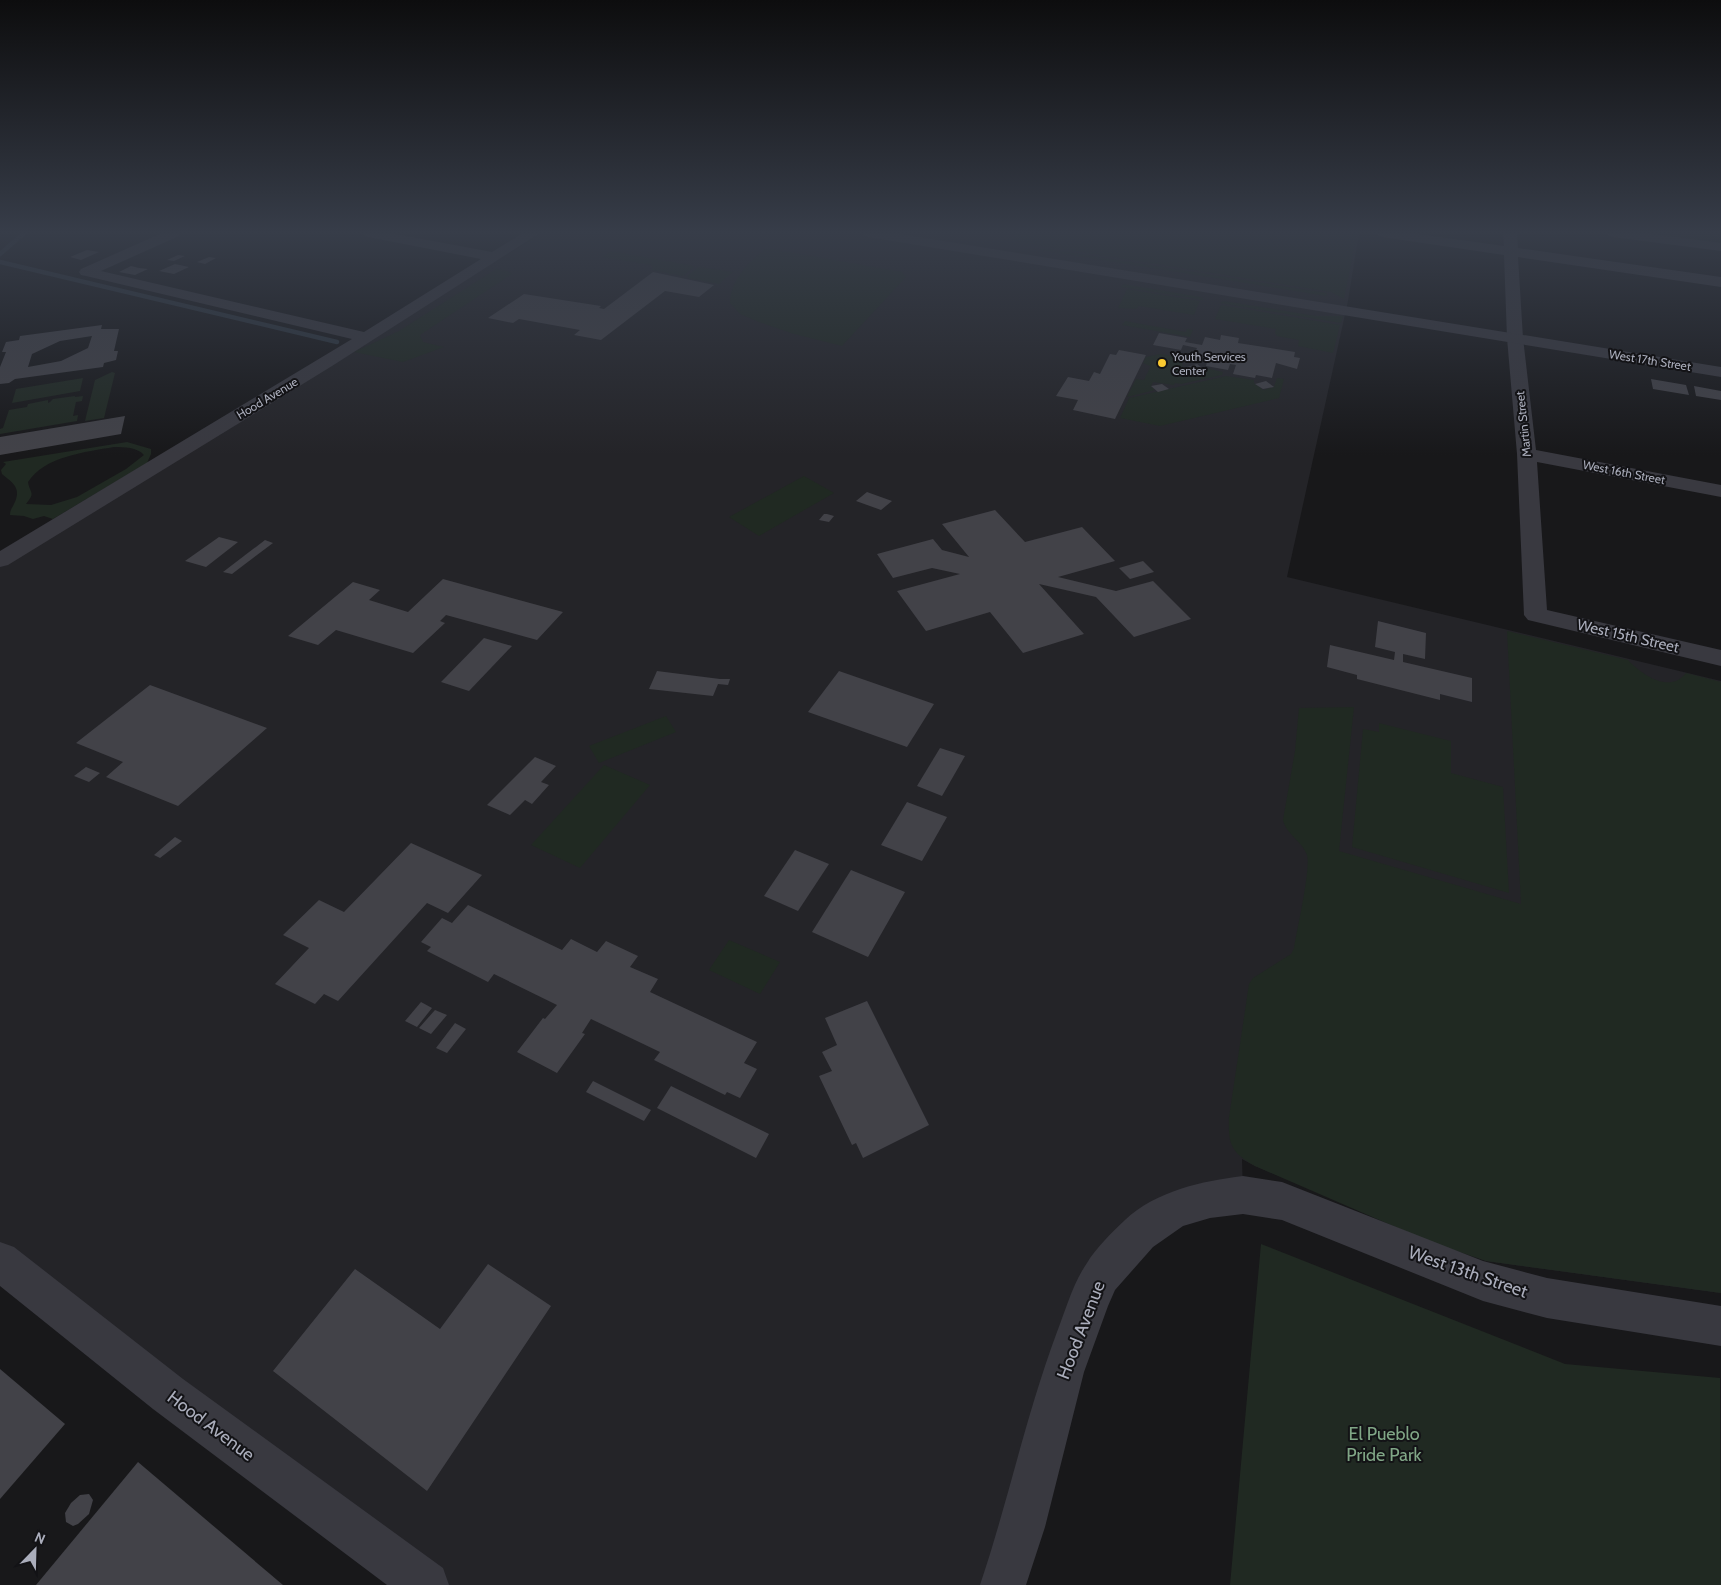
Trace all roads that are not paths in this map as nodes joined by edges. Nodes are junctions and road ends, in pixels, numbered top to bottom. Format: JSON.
{"nodes":[{"id":1,"x":237,"y":307,"type":"edge"},
{"id":2,"x":414,"y":307,"type":"edge"},
{"id":3,"x":1324,"y":307,"type":"edge"},
{"id":4,"x":1514,"y":307,"type":"edge"},
{"id":5,"x":366,"y":337,"type":"junction"},
{"id":6,"x":1515,"y":338,"type":"junction"},
{"id":7,"x":1721,"y":372,"type":"edge"},
{"id":8,"x":1527,"y":454,"type":"junction"},
{"id":9,"x":1721,"y":490,"type":"edge"},
{"id":10,"x":0,"y":560,"type":"edge"},
{"id":11,"x":1536,"y":615,"type":"joint"},
{"id":12,"x":1721,"y":658,"type":"edge"},
{"id":13,"x":1282,"y":1201,"type":"joint"},
{"id":14,"x":0,"y":1261,"type":"edge"},
{"id":15,"x":1721,"y":1326,"type":"edge"},
{"id":16,"x":426,"y":1585,"type":"edge"},
{"id":17,"x":1003,"y":1585,"type":"edge"}],
"edges":[{"from":1,"to":5,"type":"street"},
{"from":2,"to":5,"type":"street","name":"Hood Avenue"},
{"from":3,"to":6,"type":"street","name":"West 17th Street"},
{"from":4,"to":6,"type":"street","name":"Martin Street"},
{"from":5,"to":10,"type":"street","name":"Hood Avenue"},
{"from":6,"to":7,"type":"street","name":"West 17th Street"},
{"from":6,"to":8,"type":"street","name":"Martin Street"},
{"from":8,"to":9,"type":"street","name":"West 16th Street"},
{"from":8,"to":11,"type":"street","name":"Martin Street"},
{"from":11,"to":12,"type":"street","name":"West 15th Street"},
{"from":13,"to":15,"type":"street","name":"West 13th Street"},
{"from":13,"to":17,"type":"street","name":"Hood Avenue"},
{"from":14,"to":16,"type":"street","name":"Hood Avenue"}]}
